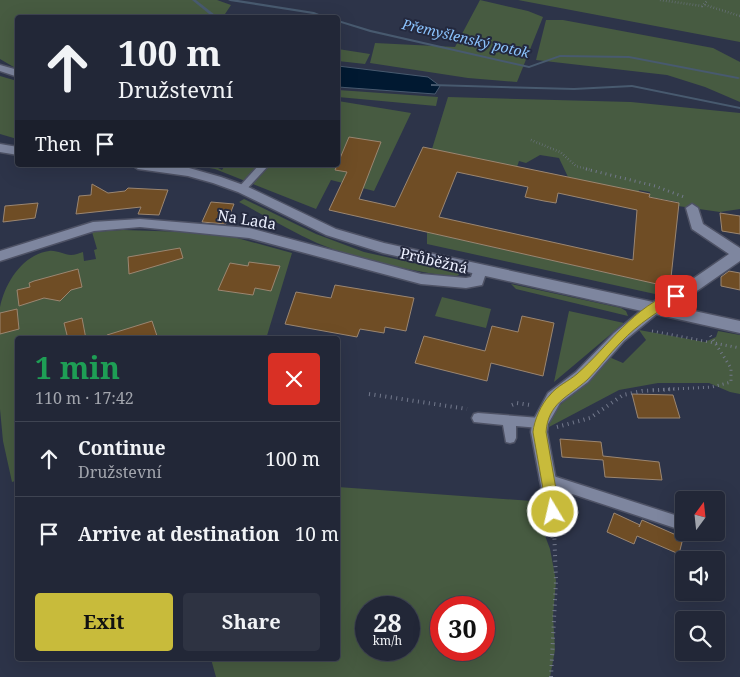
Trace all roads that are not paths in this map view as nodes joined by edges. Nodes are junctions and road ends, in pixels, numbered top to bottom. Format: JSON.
{"nodes":[{"id":1,"x":0,"y":68,"type":"edge"},
{"id":2,"x":15,"y":73,"type":"edge"},
{"id":3,"x":0,"y":148,"type":"edge"},
{"id":4,"x":15,"y":150,"type":"edge"},
{"id":5,"x":153,"y":167,"type":"edge"},
{"id":6,"x":262,"y":167,"type":"edge"},
{"id":7,"x":242,"y":189,"type":"junction"},
{"id":8,"x":692,"y":208,"type":"road end"},
{"id":9,"x":740,"y":255,"type":"edge"},
{"id":10,"x":0,"y":256,"type":"edge"},
{"id":11,"x":480,"y":270,"type":"junction"},
{"id":12,"x":654,"y":308,"type":"junction"},
{"id":13,"x":740,"y":327,"type":"edge"},
{"id":14,"x":475,"y":413,"type":"road end"},
{"id":15,"x":507,"y":414,"type":"junction"},
{"id":16,"x":540,"y":428,"type":"junction"},
{"id":17,"x":510,"y":438,"type":"dead end"},
{"id":18,"x":547,"y":480,"type":"junction"},
{"id":19,"x":553,"y":512,"type":"road end"},
{"id":20,"x":675,"y":522,"type":"edge"}],
"edges":[{"from":1,"to":2,"type":"street"},
{"from":3,"to":4,"type":"street"},
{"from":5,"to":7,"type":"street","name":"Průběžná"},
{"from":6,"to":7,"type":"lane"},
{"from":7,"to":11,"type":"street","name":"Průběžná"},
{"from":8,"to":9,"type":"street"},
{"from":9,"to":12,"type":"street"},
{"from":10,"to":11,"type":"street","name":"Na Lada"},
{"from":11,"to":12,"type":"street","name":"Průběžná"},
{"from":12,"to":13,"type":"street","name":"Průběžná"},
{"from":12,"to":16,"type":"street"},
{"from":14,"to":15,"type":"lane"},
{"from":15,"to":16,"type":"lane"},
{"from":15,"to":17,"type":"lane"},
{"from":16,"to":18,"type":"street"},
{"from":18,"to":19,"type":"street"},
{"from":18,"to":20,"type":"lane"}]}
